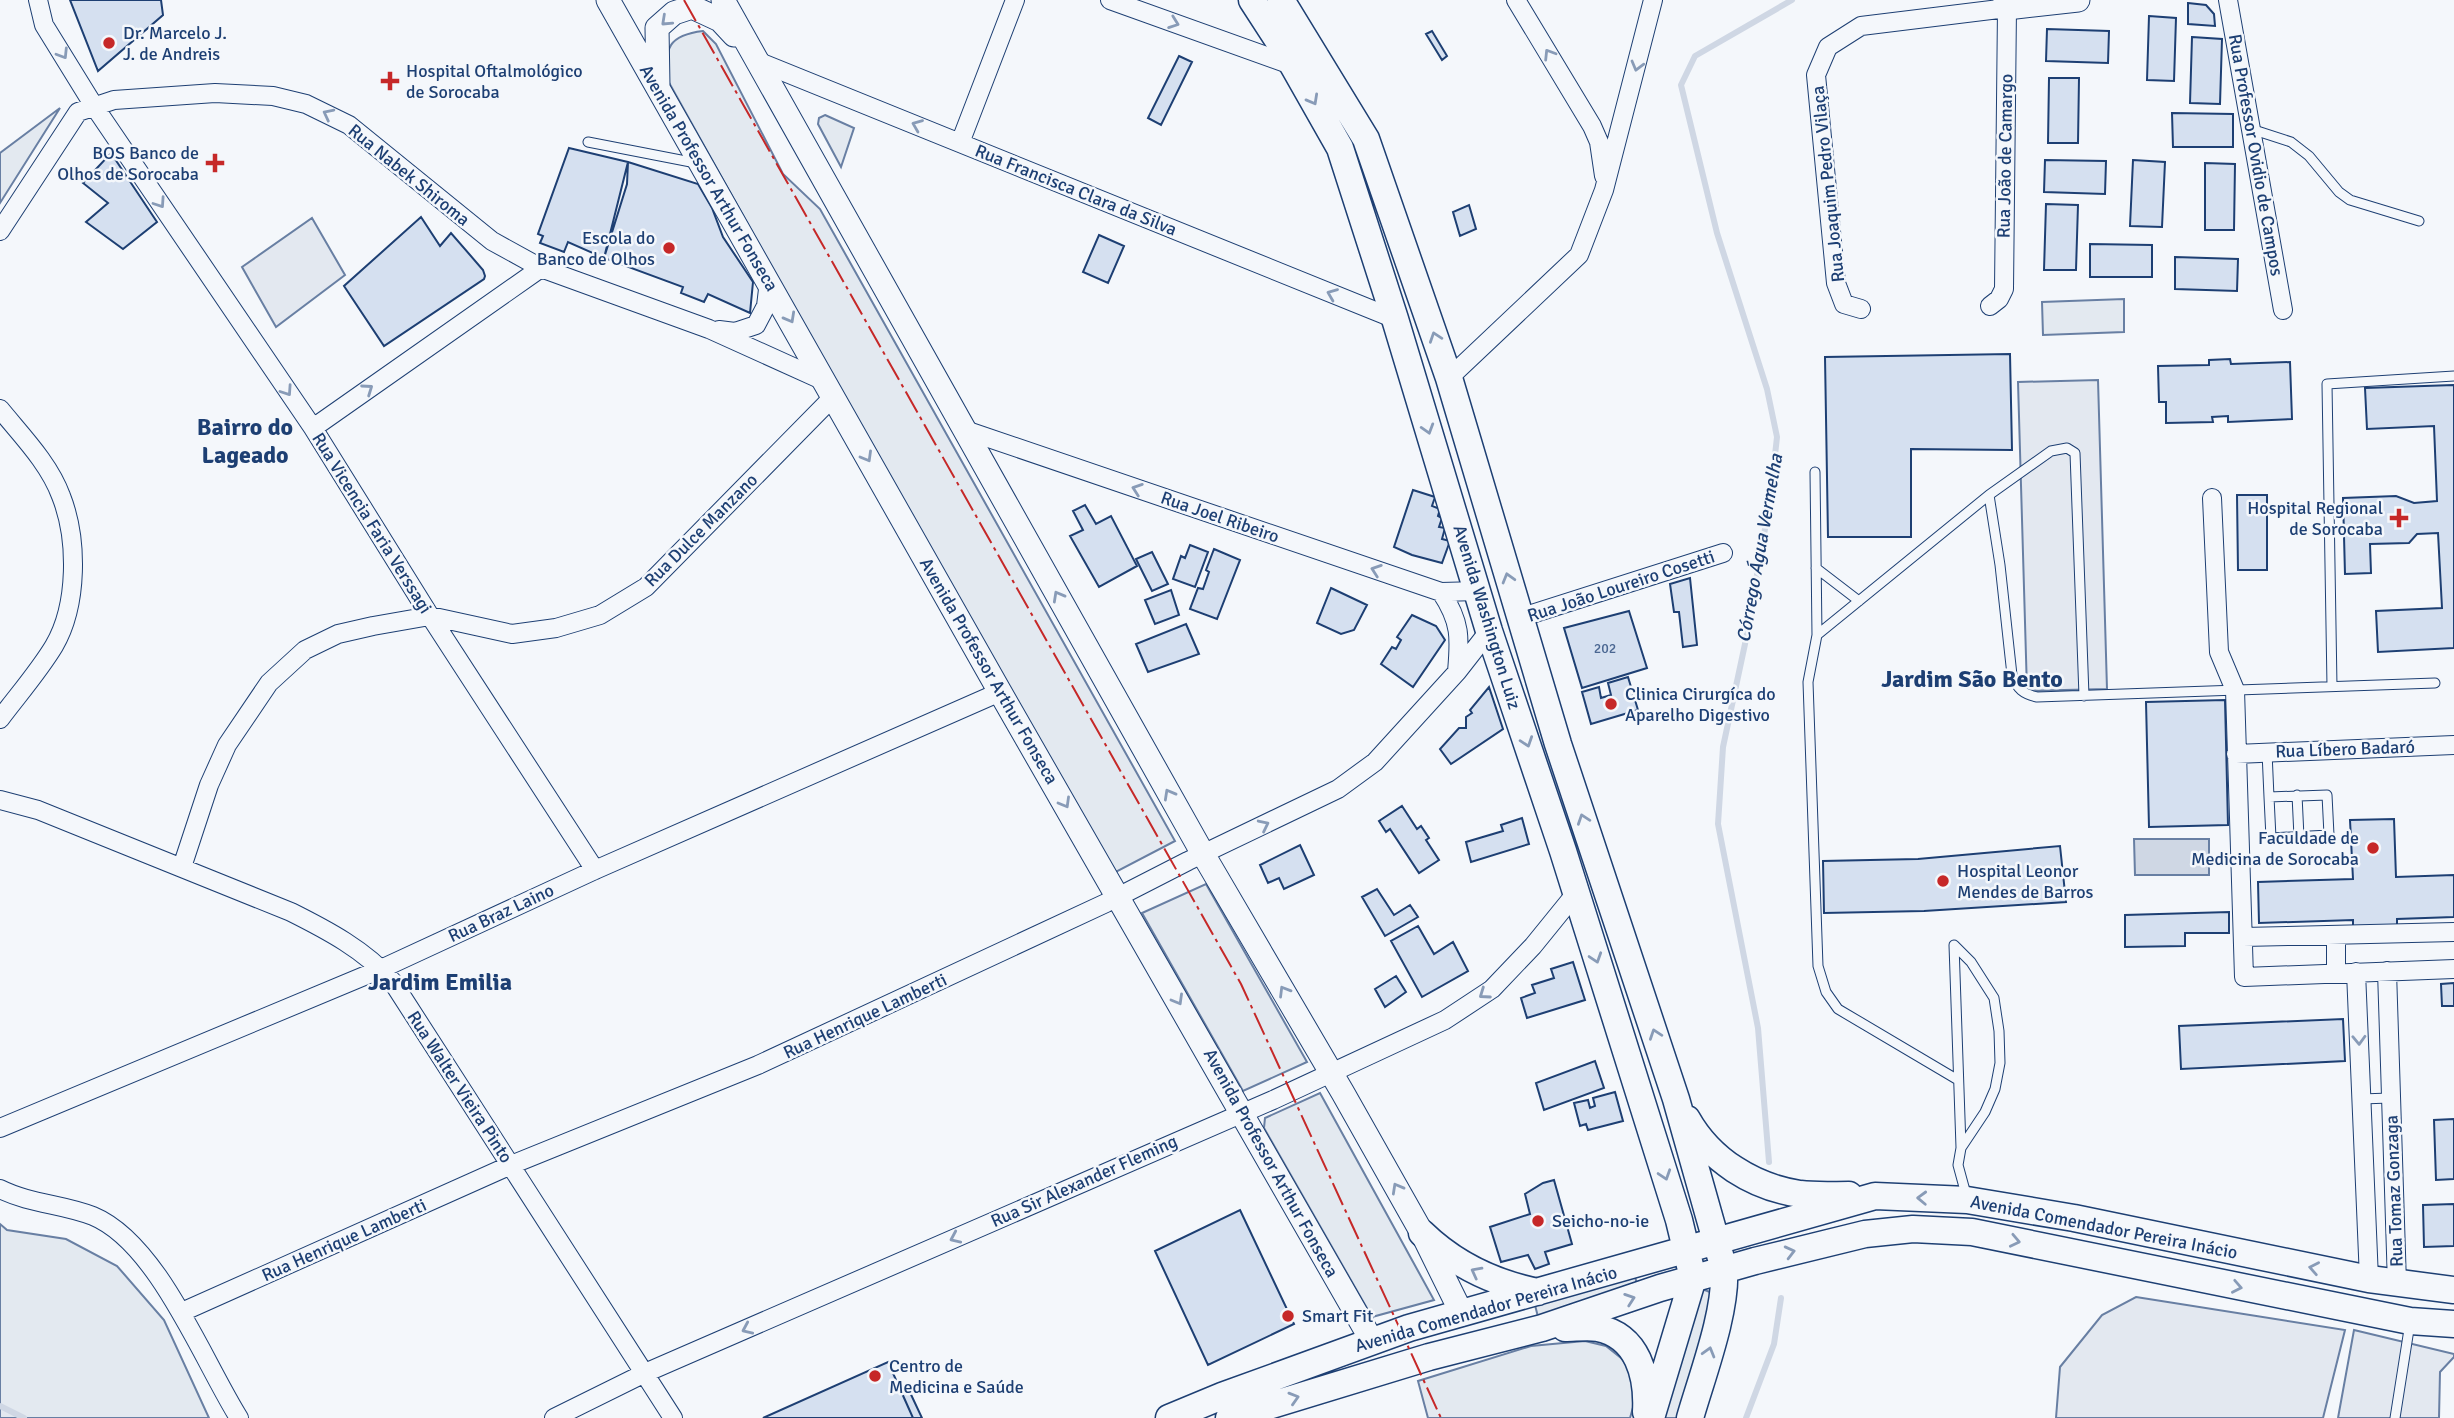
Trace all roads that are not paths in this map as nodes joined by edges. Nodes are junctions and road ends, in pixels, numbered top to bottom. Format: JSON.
{"nodes":[{"id":1,"x":38,"y":0,"type":"edge"},
{"id":2,"x":608,"y":0,"type":"edge"},
{"id":3,"x":723,"y":0,"type":"edge"},
{"id":4,"x":1015,"y":0,"type":"edge"},
{"id":5,"x":1110,"y":0,"type":"edge"},
{"id":6,"x":1252,"y":0,"type":"edge"},
{"id":7,"x":1281,"y":0,"type":"edge"},
{"id":8,"x":1516,"y":0,"type":"edge"},
{"id":9,"x":1653,"y":0,"type":"edge"},
{"id":10,"x":2078,"y":0,"type":"edge"},
{"id":11,"x":2228,"y":0,"type":"edge"},
{"id":12,"x":2006,"y":4,"type":"edge"},
{"id":13,"x":757,"y":61,"type":"junction"},
{"id":14,"x":1294,"y":66,"type":"junction"},
{"id":15,"x":658,"y":89,"type":"junction"},
{"id":16,"x":1628,"y":101,"type":"junction"},
{"id":17,"x":94,"y":106,"type":"junction"},
{"id":18,"x":1582,"y":108,"type":"junction"},
{"id":19,"x":2251,"y":130,"type":"junction"},
{"id":20,"x":588,"y":142,"type":"dead end"},
{"id":21,"x":960,"y":143,"type":"junction"},
{"id":22,"x":701,"y":164,"type":"junction"},
{"id":23,"x":1604,"y":190,"type":"junction"},
{"id":24,"x":2419,"y":221,"type":"dead end"},
{"id":25,"x":0,"y":231,"type":"edge"},
{"id":26,"x":541,"y":268,"type":"junction"},
{"id":27,"x":769,"y":281,"type":"junction"},
{"id":28,"x":1990,"y":306,"type":"dead end"},
{"id":29,"x":1861,"y":309,"type":"dead end"},
{"id":30,"x":2283,"y":310,"type":"dead end"},
{"id":31,"x":1395,"y":320,"type":"junction"},
{"id":32,"x":709,"y":329,"type":"junction"},
{"id":33,"x":2454,"y":376,"type":"edge"},
{"id":34,"x":1449,"y":378,"type":"junction"},
{"id":35,"x":829,"y":389,"type":"junction"},
{"id":36,"x":0,"y":409,"type":"edge"},
{"id":37,"x":313,"y":428,"type":"junction"},
{"id":38,"x":965,"y":430,"type":"junction"},
{"id":39,"x":1815,"y":472,"type":"dead end"},
{"id":40,"x":1989,"y":495,"type":"junction"},
{"id":41,"x":2211,"y":498,"type":"dead end"},
{"id":42,"x":1723,"y":553,"type":"dead end"},
{"id":43,"x":1816,"y":568,"type":"junction"},
{"id":44,"x":1478,"y":591,"type":"junction"},
{"id":45,"x":1441,"y":592,"type":"junction"},
{"id":46,"x":1859,"y":601,"type":"junction"},
{"id":47,"x":430,"y":616,"type":"junction"},
{"id":48,"x":1520,"y":618,"type":"junction"},
{"id":49,"x":1489,"y":631,"type":"junction"},
{"id":50,"x":1817,"y":635,"type":"junction"},
{"id":51,"x":1457,"y":673,"type":"junction"},
{"id":52,"x":2435,"y":683,"type":"dead end"},
{"id":53,"x":2332,"y":685,"type":"junction"},
{"id":54,"x":2235,"y":690,"type":"junction"},
{"id":55,"x":1000,"y":692,"type":"junction"},
{"id":56,"x":2084,"y":696,"type":"junction"},
{"id":57,"x":0,"y":719,"type":"edge"},
{"id":58,"x":2454,"y":745,"type":"edge"},
{"id":59,"x":2267,"y":752,"type":"junction"},
{"id":60,"x":2236,"y":754,"type":"junction"},
{"id":61,"x":2297,"y":795,"type":"junction"},
{"id":62,"x":2269,"y":797,"type":"junction"},
{"id":63,"x":0,"y":800,"type":"edge"},
{"id":64,"x":2299,"y":836,"type":"junction"},
{"id":65,"x":1203,"y":854,"type":"junction"},
{"id":66,"x":182,"y":867,"type":"junction"},
{"id":67,"x":595,"y":870,"type":"junction"},
{"id":68,"x":1576,"y":893,"type":"junction"},
{"id":69,"x":1119,"y":896,"type":"junction"},
{"id":70,"x":2454,"y":932,"type":"edge"},
{"id":71,"x":2336,"y":935,"type":"junction"},
{"id":72,"x":2243,"y":937,"type":"junction"},
{"id":73,"x":2454,"y":968,"type":"edge"},
{"id":74,"x":381,"y":969,"type":"junction"},
{"id":75,"x":2386,"y":971,"type":"junction"},
{"id":76,"x":2356,"y":972,"type":"junction"},
{"id":77,"x":2336,"y":973,"type":"junction"},
{"id":78,"x":1331,"y":1072,"type":"junction"},
{"id":79,"x":1958,"y":1080,"type":"junction"},
{"id":80,"x":2390,"y":1098,"type":"junction"},
{"id":81,"x":1676,"y":1099,"type":"junction"},
{"id":82,"x":2361,"y":1099,"type":"junction"},
{"id":83,"x":1242,"y":1112,"type":"junction"},
{"id":84,"x":0,"y":1128,"type":"edge"},
{"id":85,"x":1961,"y":1148,"type":"junction"},
{"id":86,"x":510,"y":1165,"type":"junction"},
{"id":87,"x":0,"y":1189,"type":"edge"},
{"id":88,"x":1875,"y":1196,"type":"junction"},
{"id":89,"x":1967,"y":1199,"type":"junction"},
{"id":90,"x":1422,"y":1233,"type":"junction"},
{"id":91,"x":1716,"y":1242,"type":"junction"},
{"id":92,"x":1687,"y":1249,"type":"junction"},
{"id":93,"x":1724,"y":1269,"type":"junction"},
{"id":94,"x":1693,"y":1278,"type":"junction"},
{"id":95,"x":2369,"y":1279,"type":"junction"},
{"id":96,"x":2397,"y":1284,"type":"junction"},
{"id":97,"x":2454,"y":1290,"type":"edge"},
{"id":98,"x":1540,"y":1292,"type":"junction"},
{"id":99,"x":182,"y":1312,"type":"junction"},
{"id":100,"x":1462,"y":1314,"type":"junction"},
{"id":101,"x":2410,"y":1321,"type":"junction"},
{"id":102,"x":2454,"y":1324,"type":"edge"},
{"id":103,"x":1542,"y":1328,"type":"junction"},
{"id":104,"x":1372,"y":1341,"type":"junction"},
{"id":105,"x":1447,"y":1352,"type":"junction"},
{"id":106,"x":1406,"y":1364,"type":"junction"},
{"id":107,"x":645,"y":1373,"type":"junction"},
{"id":108,"x":240,"y":1418,"type":"edge"},
{"id":109,"x":554,"y":1418,"type":"edge"},
{"id":110,"x":673,"y":1418,"type":"edge"},
{"id":111,"x":1169,"y":1418,"type":"edge"},
{"id":112,"x":1229,"y":1418,"type":"edge"},
{"id":113,"x":1646,"y":1418,"type":"edge"},
{"id":114,"x":1651,"y":1418,"type":"edge"},
{"id":115,"x":1690,"y":1418,"type":"edge"},
{"id":116,"x":2395,"y":1418,"type":"edge"}],
"edges":[{"from":1,"to":17,"type":"street","name":"Rua Vicencia Faria Verssagi","one_way":true},
{"from":2,"to":15,"type":"street","name":"Avenida Professor Arthur Fonseca"},
{"from":3,"to":13,"type":"street"},
{"from":4,"to":21,"type":"street"},
{"from":5,"to":14,"type":"street","one_way":true},
{"from":6,"to":14,"type":"main road","name":"Avenida Washington Luiz"},
{"from":34,"to":7,"type":"main road","name":"Avenida Washington Luiz","one_way":true},
{"from":18,"to":8,"type":"street","one_way":true},
{"from":9,"to":16,"type":"street","one_way":true},
{"from":10,"to":12,"type":"street"},
{"from":11,"to":19,"type":"street","name":"Rua Professor Ovidio de Campos"},
{"from":12,"to":28,"type":"street","name":"Rua João de Camargo"},
{"from":12,"to":29,"type":"street","name":"Rua Joaquim Pedro Vilaça"},
{"from":13,"to":15,"type":"street","one_way":true},
{"from":21,"to":13,"type":"street","name":"Rua Francisca Clara da Silva","one_way":true},
{"from":13,"to":38,"type":"street"},
{"from":14,"to":31,"type":"main road","name":"Avenida Washington Luiz","one_way":true},
{"from":15,"to":22,"type":"street","name":"Avenida Professor Arthur Fonseca"},
{"from":16,"to":18,"type":"street"},
{"from":16,"to":23,"type":"street"},
{"from":17,"to":25,"type":"street"},
{"from":26,"to":17,"type":"street","name":"Rua Nabek Shiroma","one_way":true},
{"from":17,"to":37,"type":"street","name":"Rua Vicencia Faria Verssagi","one_way":true},
{"from":18,"to":23,"type":"street"},
{"from":19,"to":24,"type":"lane"},
{"from":19,"to":30,"type":"street","name":"Rua Professor Ovidio de Campos"},
{"from":20,"to":22,"type":"lane"},
{"from":31,"to":21,"type":"street","name":"Rua Francisca Clara da Silva","one_way":true},
{"from":22,"to":27,"type":"street","name":"Avenida Professor Arthur Fonseca"},
{"from":23,"to":34,"type":"street"},
{"from":26,"to":32,"type":"street","name":"Rua Nabek Shiroma"},
{"from":37,"to":26,"type":"street","one_way":true},
{"from":27,"to":32,"type":"street","name":"Rua Nabek Shiroma"},
{"from":27,"to":35,"type":"street","name":"Avenida Professor Arthur Fonseca","one_way":true},
{"from":31,"to":44,"type":"main road","name":"Avenida Washington Luiz","one_way":true},
{"from":32,"to":35,"type":"street","name":"Rua Nabek Shiroma"},
{"from":33,"to":53,"type":"lane"},
{"from":48,"to":34,"type":"main road","name":"Avenida Washington Luiz","one_way":true},
{"from":35,"to":47,"type":"street","name":"Rua Dulce Manzano"},
{"from":35,"to":55,"type":"street","name":"Avenida Professor Arthur Fonseca","one_way":true},
{"from":36,"to":57,"type":"street"},
{"from":37,"to":47,"type":"street","name":"Rua Vicencia Faria Verssagi"},
{"from":45,"to":38,"type":"street","name":"Rua Joel Ribeiro","one_way":true},
{"from":65,"to":38,"type":"street","one_way":true},
{"from":39,"to":43,"type":"lane"},
{"from":40,"to":46,"type":"lane"},
{"from":40,"to":56,"type":"lane"},
{"from":40,"to":56,"type":"lane"},
{"from":41,"to":54,"type":"street"},
{"from":42,"to":48,"type":"street","name":"Rua João Loureiro Cosetti"},
{"from":43,"to":46,"type":"lane"},
{"from":43,"to":50,"type":"lane"},
{"from":44,"to":45,"type":"street","name":"Rua Joel Ribeiro"},
{"from":44,"to":49,"type":"main road","name":"Avenida Washington Luiz"},
{"from":45,"to":51,"type":"street"},
{"from":46,"to":50,"type":"lane"},
{"from":47,"to":66,"type":"street","name":"Rua Dulce Manzano"},
{"from":47,"to":67,"type":"street","name":"Rua Vicencia Faria Verssagi"},
{"from":81,"to":48,"type":"main road","name":"Avenida Washington Luiz","one_way":true},
{"from":49,"to":51,"type":"street","name":"Rua Henrique Lamberti"},
{"from":49,"to":68,"type":"main road","name":"Avenida Washington Luiz","one_way":true},
{"from":50,"to":79,"type":"lane"},
{"from":65,"to":51,"type":"street","name":"Rua Henrique Lamberti","one_way":true},
{"from":52,"to":53,"type":"lane"},
{"from":53,"to":54,"type":"lane"},
{"from":54,"to":56,"type":"lane"},
{"from":54,"to":60,"type":"street"},
{"from":55,"to":67,"type":"street","name":"Rua Braz Laino"},
{"from":55,"to":69,"type":"street","name":"Avenida Professor Arthur Fonseca","one_way":true},
{"from":58,"to":59,"type":"street","name":"Rua Líbero Badaró"},
{"from":59,"to":60,"type":"street","name":"Rua Líbero Badaró"},
{"from":59,"to":62,"type":"lane"},
{"from":60,"to":72,"type":"street"},
{"from":61,"to":62,"type":"lane"},
{"from":61,"to":64,"type":"lane"},
{"from":61,"to":64,"type":"lane"},
{"from":62,"to":64,"type":"lane"},
{"from":63,"to":66,"type":"street","name":"Rua Walter Vieira Pinto"},
{"from":65,"to":69,"type":"street","name":"Rua Henrique Lamberti"},
{"from":78,"to":65,"type":"street","one_way":true},
{"from":66,"to":74,"type":"street","name":"Rua Walter Vieira Pinto"},
{"from":67,"to":74,"type":"street","name":"Rua Braz Laino"},
{"from":68,"to":78,"type":"street","name":"Rua Sir Alexander Fleming","one_way":true},
{"from":68,"to":92,"type":"main road","name":"Avenida Washington Luiz","one_way":true},
{"from":69,"to":83,"type":"street","name":"Avenida Professor Arthur Fonseca","one_way":true},
{"from":69,"to":86,"type":"street","name":"Rua Henrique Lamberti"},
{"from":70,"to":71,"type":"street"},
{"from":71,"to":72,"type":"street"},
{"from":71,"to":77,"type":"street"},
{"from":72,"to":77,"type":"street"},
{"from":73,"to":75,"type":"street"},
{"from":74,"to":84,"type":"street","name":"Rua Braz Laino"},
{"from":74,"to":86,"type":"street","name":"Rua Walter Vieira Pinto"},
{"from":75,"to":76,"type":"street"},
{"from":75,"to":80,"type":"street","name":"Rua Tomaz Gonzaga"},
{"from":76,"to":77,"type":"street"},
{"from":76,"to":82,"type":"street","name":"Rua Tomaz Gonzaga","one_way":true},
{"from":78,"to":83,"type":"street","name":"Rua Sir Alexander Fleming"},
{"from":90,"to":78,"type":"street","one_way":true},
{"from":79,"to":85,"type":"lane"},
{"from":79,"to":85,"type":"lane"},
{"from":80,"to":82,"type":"lane","name":"Rua Tomaz Gonzaga"},
{"from":80,"to":96,"type":"street","name":"Rua Tomaz Gonzaga"},
{"from":81,"to":88,"type":"main road"},
{"from":81,"to":91,"type":"main road","name":"Avenida Washington Luiz"},
{"from":82,"to":95,"type":"street","name":"Rua Tomaz Gonzaga"},
{"from":83,"to":104,"type":"street","name":"Avenida Professor Arthur Fonseca"},
{"from":83,"to":107,"type":"street","name":"Rua Sir Alexander Fleming","one_way":true},
{"from":85,"to":89,"type":"lane"},
{"from":86,"to":99,"type":"street","name":"Rua Henrique Lamberti"},
{"from":86,"to":107,"type":"street","name":"Rua Walter Vieira Pinto"},
{"from":87,"to":99,"type":"street"},
{"from":89,"to":88,"type":"main road","name":"Avenida Comendador Pereira Inácio","one_way":true},
{"from":88,"to":91,"type":"main road","name":"Avenida Comendador Pereira Inácio"},
{"from":95,"to":89,"type":"main road","name":"Avenida Comendador Pereira Inácio","one_way":true},
{"from":98,"to":90,"type":"main road","one_way":true},
{"from":90,"to":100,"type":"street"},
{"from":91,"to":92,"type":"main road","name":"Avenida Comendador Pereira Inácio"},
{"from":91,"to":93,"type":"main road"},
{"from":92,"to":94,"type":"main road"},
{"from":92,"to":98,"type":"main road","name":"Avenida Comendador Pereira Inácio"},
{"from":93,"to":94,"type":"main road","name":"Avenida Comendador Pereira Inácio"},
{"from":93,"to":101,"type":"main road","name":"Avenida Comendador Pereira Inácio","one_way":true},
{"from":115,"to":93,"type":"main road","one_way":true},
{"from":103,"to":94,"type":"main road","name":"Avenida Comendador Pereira Inácio","one_way":true},
{"from":94,"to":114,"type":"main road"},
{"from":95,"to":96,"type":"main road","name":"Avenida Comendador Pereira Inácio"},
{"from":96,"to":97,"type":"main road","name":"Avenida Comendador Pereira Inácio"},
{"from":98,"to":100,"type":"main road","name":"Avenida Comendador Pereira Inácio"},
{"from":99,"to":108,"type":"street"},
{"from":100,"to":104,"type":"main road","name":"Avenida Comendador Pereira Inácio"},
{"from":100,"to":105,"type":"main road"},
{"from":101,"to":102,"type":"main road","name":"Avenida Comendador Pereira Inácio"},
{"from":101,"to":116,"type":"lane"},
{"from":103,"to":105,"type":"main road","name":"Avenida Comendador Pereira Inácio"},
{"from":103,"to":113,"type":"main road"},
{"from":104,"to":106,"type":"main road"},
{"from":104,"to":111,"type":"main road","name":"Avenida Comendador Pereira Inácio"},
{"from":105,"to":106,"type":"main road","name":"Avenida Comendador Pereira Inácio"},
{"from":112,"to":106,"type":"main road","name":"Avenida Comendador Pereira Inácio","one_way":true},
{"from":107,"to":109,"type":"street","name":"Rua Sir Alexander Fleming"},
{"from":107,"to":110,"type":"street","name":"Rua Walter Vieira Pinto"}]}
